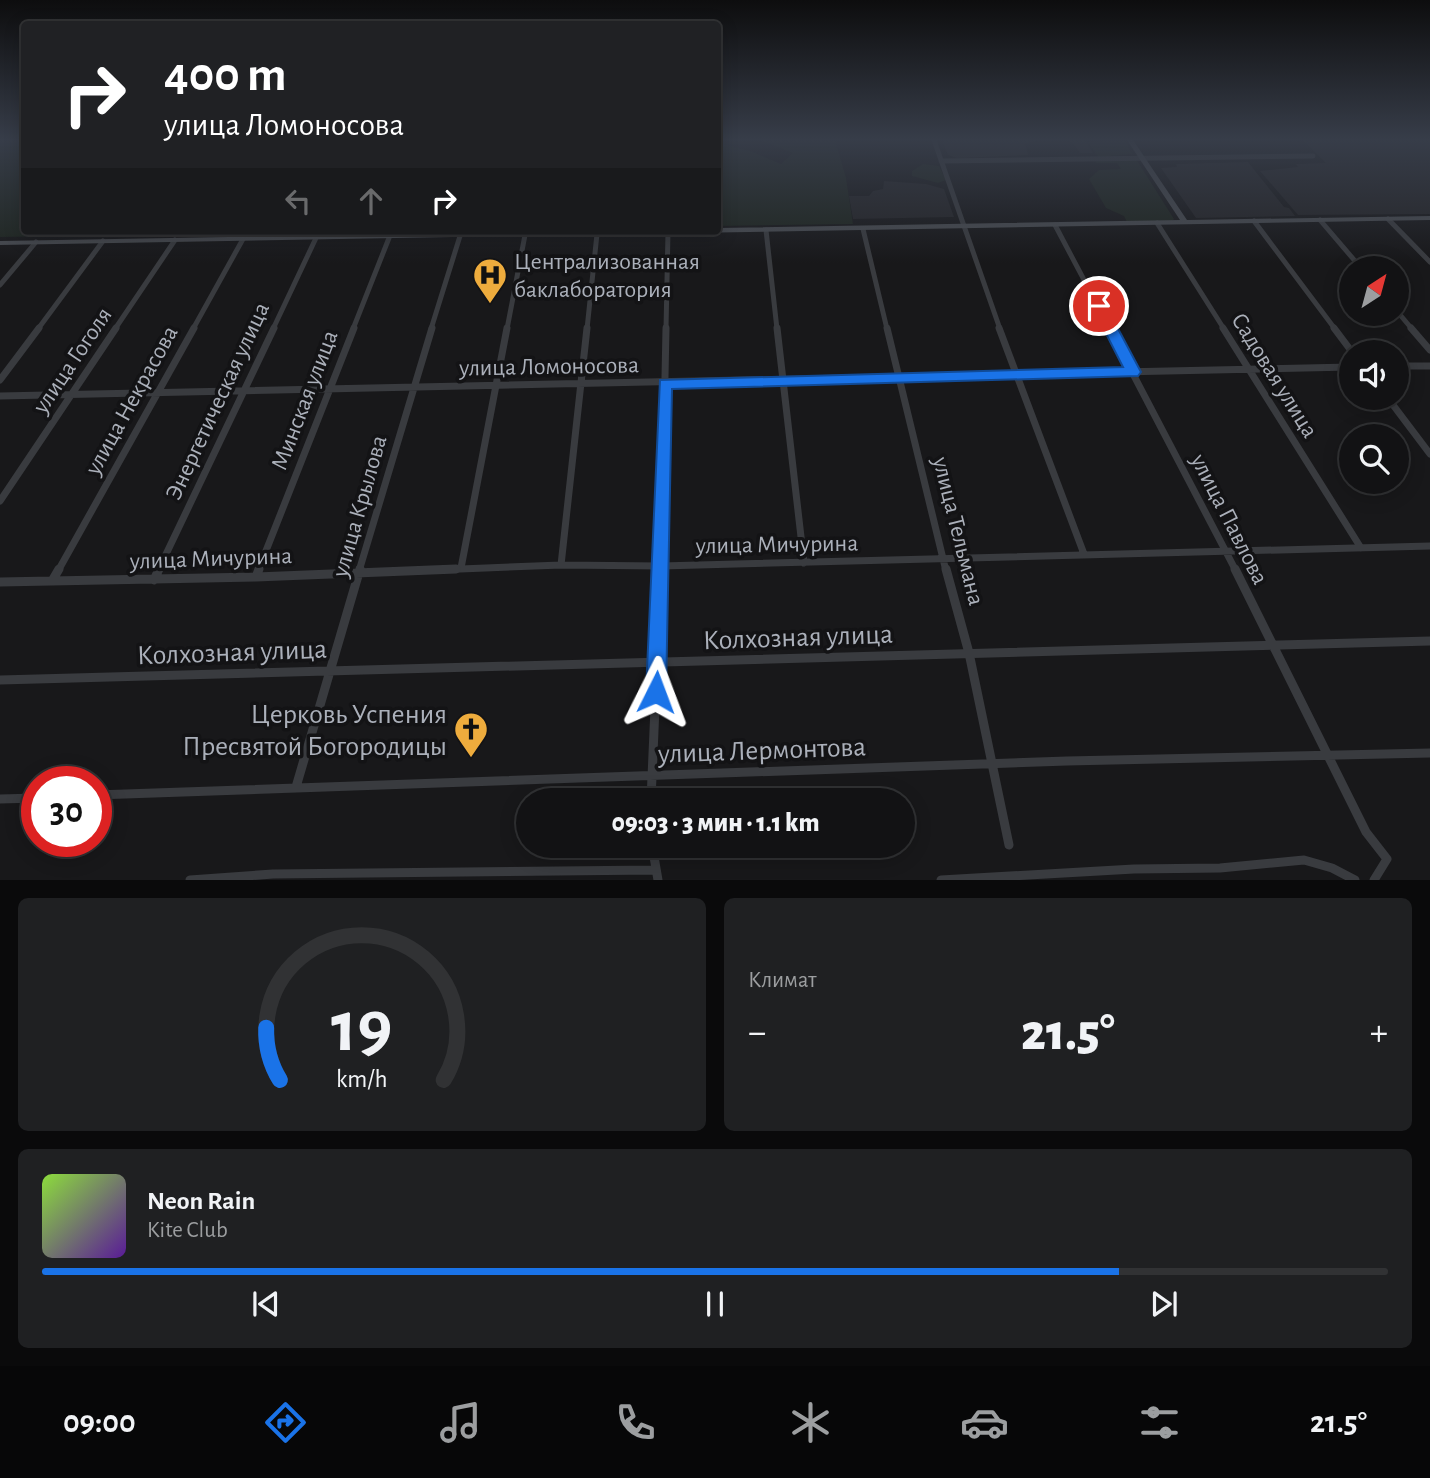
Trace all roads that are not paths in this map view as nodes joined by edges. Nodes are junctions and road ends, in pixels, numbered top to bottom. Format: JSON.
{"nodes":[{"id":1,"x":948,"y":181,"type":"edge"},
{"id":2,"x":1157,"y":181,"type":"edge"},
{"id":3,"x":1430,"y":218,"type":"edge"},
{"id":4,"x":1388,"y":219,"type":"junction"},
{"id":5,"x":1320,"y":220,"type":"junction"},
{"id":6,"x":1254,"y":221,"type":"junction"},
{"id":7,"x":1185,"y":222,"type":"junction"},
{"id":8,"x":1157,"y":223,"type":"junction"},
{"id":9,"x":1055,"y":225,"type":"junction"},
{"id":10,"x":963,"y":227,"type":"junction"},
{"id":11,"x":863,"y":229,"type":"junction"},
{"id":12,"x":766,"y":230,"type":"junction"},
{"id":13,"x":721,"y":231,"type":"edge"},
{"id":14,"x":141,"y":235,"type":"edge"},
{"id":15,"x":374,"y":235,"type":"edge"},
{"id":16,"x":525,"y":235,"type":"joint"},
{"id":17,"x":597,"y":235,"type":"edge"},
{"id":18,"x":668,"y":235,"type":"edge"},
{"id":19,"x":460,"y":236,"type":"junction"},
{"id":20,"x":316,"y":238,"type":"junction"},
{"id":21,"x":369,"y":238,"type":"junction"},
{"id":22,"x":389,"y":238,"type":"junction"},
{"id":23,"x":243,"y":239,"type":"junction"},
{"id":24,"x":138,"y":240,"type":"junction"},
{"id":25,"x":175,"y":240,"type":"junction"},
{"id":26,"x":103,"y":241,"type":"junction"},
{"id":27,"x":36,"y":242,"type":"junction"},
{"id":28,"x":0,"y":243,"type":"edge"},
{"id":29,"x":1351,"y":256,"type":"edge"},
{"id":30,"x":1430,"y":262,"type":"edge"},
{"id":31,"x":0,"y":285,"type":"edge"},
{"id":32,"x":1409,"y":325,"type":"edge"},
{"id":33,"x":1343,"y":340,"type":"edge"},
{"id":34,"x":1430,"y":350,"type":"edge"},
{"id":35,"x":1409,"y":366,"type":"edge"},
{"id":36,"x":1430,"y":366,"type":"edge"},
{"id":37,"x":1339,"y":367,"type":"edge"},
{"id":38,"x":1248,"y":369,"type":"junction"},
{"id":39,"x":1133,"y":372,"type":"junction"},
{"id":40,"x":1016,"y":375,"type":"junction"},
{"id":41,"x":900,"y":378,"type":"junction"},
{"id":42,"x":781,"y":379,"type":"junction"},
{"id":43,"x":0,"y":380,"type":"edge"},
{"id":44,"x":665,"y":383,"type":"junction"},
{"id":45,"x":495,"y":386,"type":"junction"},
{"id":46,"x":580,"y":386,"type":"junction"},
{"id":47,"x":413,"y":387,"type":"junction"},
{"id":48,"x":328,"y":390,"type":"junction"},
{"id":49,"x":242,"y":392,"type":"junction"},
{"id":50,"x":72,"y":394,"type":"junction"},
{"id":51,"x":156,"y":394,"type":"junction"},
{"id":52,"x":0,"y":396,"type":"edge"},
{"id":53,"x":1397,"y":410,"type":"edge"},
{"id":54,"x":1430,"y":454,"type":"edge"},
{"id":55,"x":0,"y":501,"type":"edge"},
{"id":56,"x":1430,"y":546,"type":"edge"},
{"id":57,"x":1361,"y":548,"type":"junction"},
{"id":58,"x":1226,"y":551,"type":"junction"},
{"id":59,"x":1084,"y":554,"type":"junction"},
{"id":60,"x":943,"y":559,"type":"junction"},
{"id":61,"x":804,"y":563,"type":"junction"},
{"id":62,"x":561,"y":565,"type":"junction"},
{"id":63,"x":661,"y":566,"type":"junction"},
{"id":64,"x":461,"y":568,"type":"junction"},
{"id":65,"x":359,"y":572,"type":"junction"},
{"id":66,"x":256,"y":577,"type":"junction"},
{"id":67,"x":154,"y":580,"type":"junction"},
{"id":68,"x":52,"y":581,"type":"junction"},
{"id":69,"x":0,"y":582,"type":"edge"},
{"id":70,"x":1430,"y":640,"type":"edge"},
{"id":71,"x":1272,"y":646,"type":"junction"},
{"id":72,"x":969,"y":653,"type":"junction"},
{"id":73,"x":658,"y":664,"type":"junction"},
{"id":74,"x":332,"y":671,"type":"junction"},
{"id":75,"x":0,"y":680,"type":"edge"},
{"id":76,"x":1430,"y":752,"type":"edge"},
{"id":77,"x":1328,"y":757,"type":"junction"},
{"id":78,"x":992,"y":765,"type":"junction"},
{"id":79,"x":651,"y":775,"type":"junction"},
{"id":80,"x":296,"y":787,"type":"junction"},
{"id":81,"x":650,"y":788,"type":"edge"},
{"id":82,"x":112,"y":794,"type":"edge"},
{"id":83,"x":21,"y":798,"type":"edge"},
{"id":84,"x":0,"y":799,"type":"edge"},
{"id":85,"x":1009,"y":845,"type":"dead end"},
{"id":86,"x":656,"y":875,"type":"edge"},
{"id":87,"x":190,"y":880,"type":"edge"},
{"id":88,"x":941,"y":880,"type":"edge"},
{"id":89,"x":1355,"y":880,"type":"edge"},
{"id":90,"x":1374,"y":880,"type":"edge"}],
"edges":[{"from":1,"to":10,"type":"street"},
{"from":2,"to":7,"type":"main road"},
{"from":3,"to":4,"type":"main road"},
{"from":4,"to":5,"type":"main road"},
{"from":4,"to":30,"type":"street"},
{"from":5,"to":6,"type":"main road"},
{"from":5,"to":29,"type":"street"},
{"from":6,"to":7,"type":"main road"},
{"from":6,"to":33,"type":"street"},
{"from":7,"to":8,"type":"main road"},
{"from":8,"to":9,"type":"main road"},
{"from":8,"to":38,"type":"street","name":"Садовая улица"},
{"from":9,"to":10,"type":"main road"},
{"from":9,"to":39,"type":"street","name":"улица Павлова"},
{"from":10,"to":11,"type":"main road"},
{"from":10,"to":40,"type":"street"},
{"from":11,"to":12,"type":"main road"},
{"from":11,"to":41,"type":"street","name":"улица Тельмана"},
{"from":12,"to":13,"type":"main road"},
{"from":12,"to":42,"type":"street"},
{"from":14,"to":24,"type":"main road"},
{"from":15,"to":21,"type":"main road"},
{"from":16,"to":19,"type":"main road"},
{"from":16,"to":45,"type":"street"},
{"from":17,"to":46,"type":"street"},
{"from":18,"to":44,"type":"street"},
{"from":19,"to":22,"type":"main road"},
{"from":19,"to":47,"type":"street","name":"улица Крылова"},
{"from":20,"to":21,"type":"main road"},
{"from":20,"to":23,"type":"main road"},
{"from":20,"to":49,"type":"street","name":"Энергетическая улица"},
{"from":21,"to":22,"type":"main road"},
{"from":22,"to":48,"type":"street","name":"Минская улица"},
{"from":23,"to":25,"type":"main road"},
{"from":23,"to":51,"type":"street","name":"улица Некрасова"},
{"from":24,"to":25,"type":"main road"},
{"from":24,"to":26,"type":"main road"},
{"from":25,"to":50,"type":"street","name":"улица Гоголя"},
{"from":26,"to":27,"type":"main road"},
{"from":26,"to":43,"type":"street"},
{"from":27,"to":28,"type":"main road"},
{"from":27,"to":31,"type":"street"},
{"from":32,"to":34,"type":"street"},
{"from":35,"to":36,"type":"street"},
{"from":37,"to":38,"type":"street","name":"улица Ломоносова"},
{"from":38,"to":39,"type":"street","name":"улица Ломоносова"},
{"from":38,"to":57,"type":"street","name":"Садовая улица"},
{"from":39,"to":40,"type":"street","name":"улица Ломоносова"},
{"from":39,"to":58,"type":"street","name":"улица Павлова"},
{"from":40,"to":41,"type":"street","name":"улица Ломоносова"},
{"from":40,"to":59,"type":"street"},
{"from":41,"to":42,"type":"street","name":"улица Ломоносова"},
{"from":41,"to":60,"type":"street","name":"улица Тельмана"},
{"from":42,"to":44,"type":"street","name":"улица Ломоносова"},
{"from":42,"to":61,"type":"street"},
{"from":44,"to":46,"type":"street","name":"улица Ломоносова"},
{"from":44,"to":63,"type":"street"},
{"from":45,"to":46,"type":"street","name":"улица Ломоносова"},
{"from":45,"to":47,"type":"street","name":"улица Ломоносова"},
{"from":45,"to":64,"type":"street"},
{"from":46,"to":62,"type":"street"},
{"from":47,"to":48,"type":"street","name":"улица Ломоносова"},
{"from":47,"to":65,"type":"street","name":"улица Крылова"},
{"from":48,"to":49,"type":"street","name":"улица Ломоносова"},
{"from":48,"to":66,"type":"street","name":"Минская улица"},
{"from":49,"to":51,"type":"street","name":"улица Ломоносова"},
{"from":49,"to":67,"type":"street","name":"Энергетическая улица"},
{"from":50,"to":51,"type":"street","name":"улица Ломоносова"},
{"from":50,"to":52,"type":"street","name":"улица Ломоносова"},
{"from":50,"to":55,"type":"street","name":"улица Гоголя"},
{"from":51,"to":68,"type":"street","name":"улица Некрасова"},
{"from":53,"to":54,"type":"street"},
{"from":56,"to":57,"type":"street","name":"улица Мичурина"},
{"from":57,"to":58,"type":"street","name":"улица Мичурина"},
{"from":58,"to":59,"type":"street","name":"улица Мичурина"},
{"from":58,"to":71,"type":"street","name":"улица Павлова"},
{"from":59,"to":60,"type":"street","name":"улица Мичурина"},
{"from":60,"to":61,"type":"street","name":"улица Мичурина"},
{"from":60,"to":72,"type":"street","name":"улица Тельмана"},
{"from":61,"to":63,"type":"street","name":"улица Мичурина"},
{"from":62,"to":63,"type":"street","name":"улица Мичурина"},
{"from":62,"to":64,"type":"street","name":"улица Мичурина"},
{"from":63,"to":73,"type":"street"},
{"from":64,"to":65,"type":"street","name":"улица Мичурина"},
{"from":65,"to":66,"type":"street","name":"улица Мичурина"},
{"from":65,"to":74,"type":"street","name":"улица Крылова"},
{"from":66,"to":67,"type":"street","name":"улица Мичурина"},
{"from":67,"to":68,"type":"street","name":"улица Мичурина"},
{"from":68,"to":69,"type":"street","name":"улица Мичурина"},
{"from":70,"to":71,"type":"street","name":"Колхозная улица"},
{"from":71,"to":72,"type":"street","name":"Колхозная улица"},
{"from":71,"to":77,"type":"street","name":"улица Павлова"},
{"from":72,"to":73,"type":"street","name":"Колхозная улица"},
{"from":72,"to":78,"type":"street","name":"улица Тельмана"},
{"from":73,"to":74,"type":"street","name":"Колхозная улица"},
{"from":73,"to":79,"type":"street"},
{"from":74,"to":75,"type":"street","name":"Колхозная улица"},
{"from":74,"to":80,"type":"street","name":"улица Крылова"},
{"from":76,"to":77,"type":"street","name":"улица Лермонтова"},
{"from":77,"to":78,"type":"street","name":"улица Лермонтова"},
{"from":77,"to":90,"type":"street","name":"улица Павлова"},
{"from":78,"to":79,"type":"street","name":"улица Лермонтова"},
{"from":78,"to":85,"type":"street","name":"улица Тельмана"},
{"from":79,"to":80,"type":"street","name":"улица Лермонтова"},
{"from":79,"to":81,"type":"street"},
{"from":80,"to":82,"type":"street","name":"улица Лермонтова"},
{"from":83,"to":84,"type":"street"},
{"from":86,"to":87,"type":"street"},
{"from":88,"to":89,"type":"street"}]}
